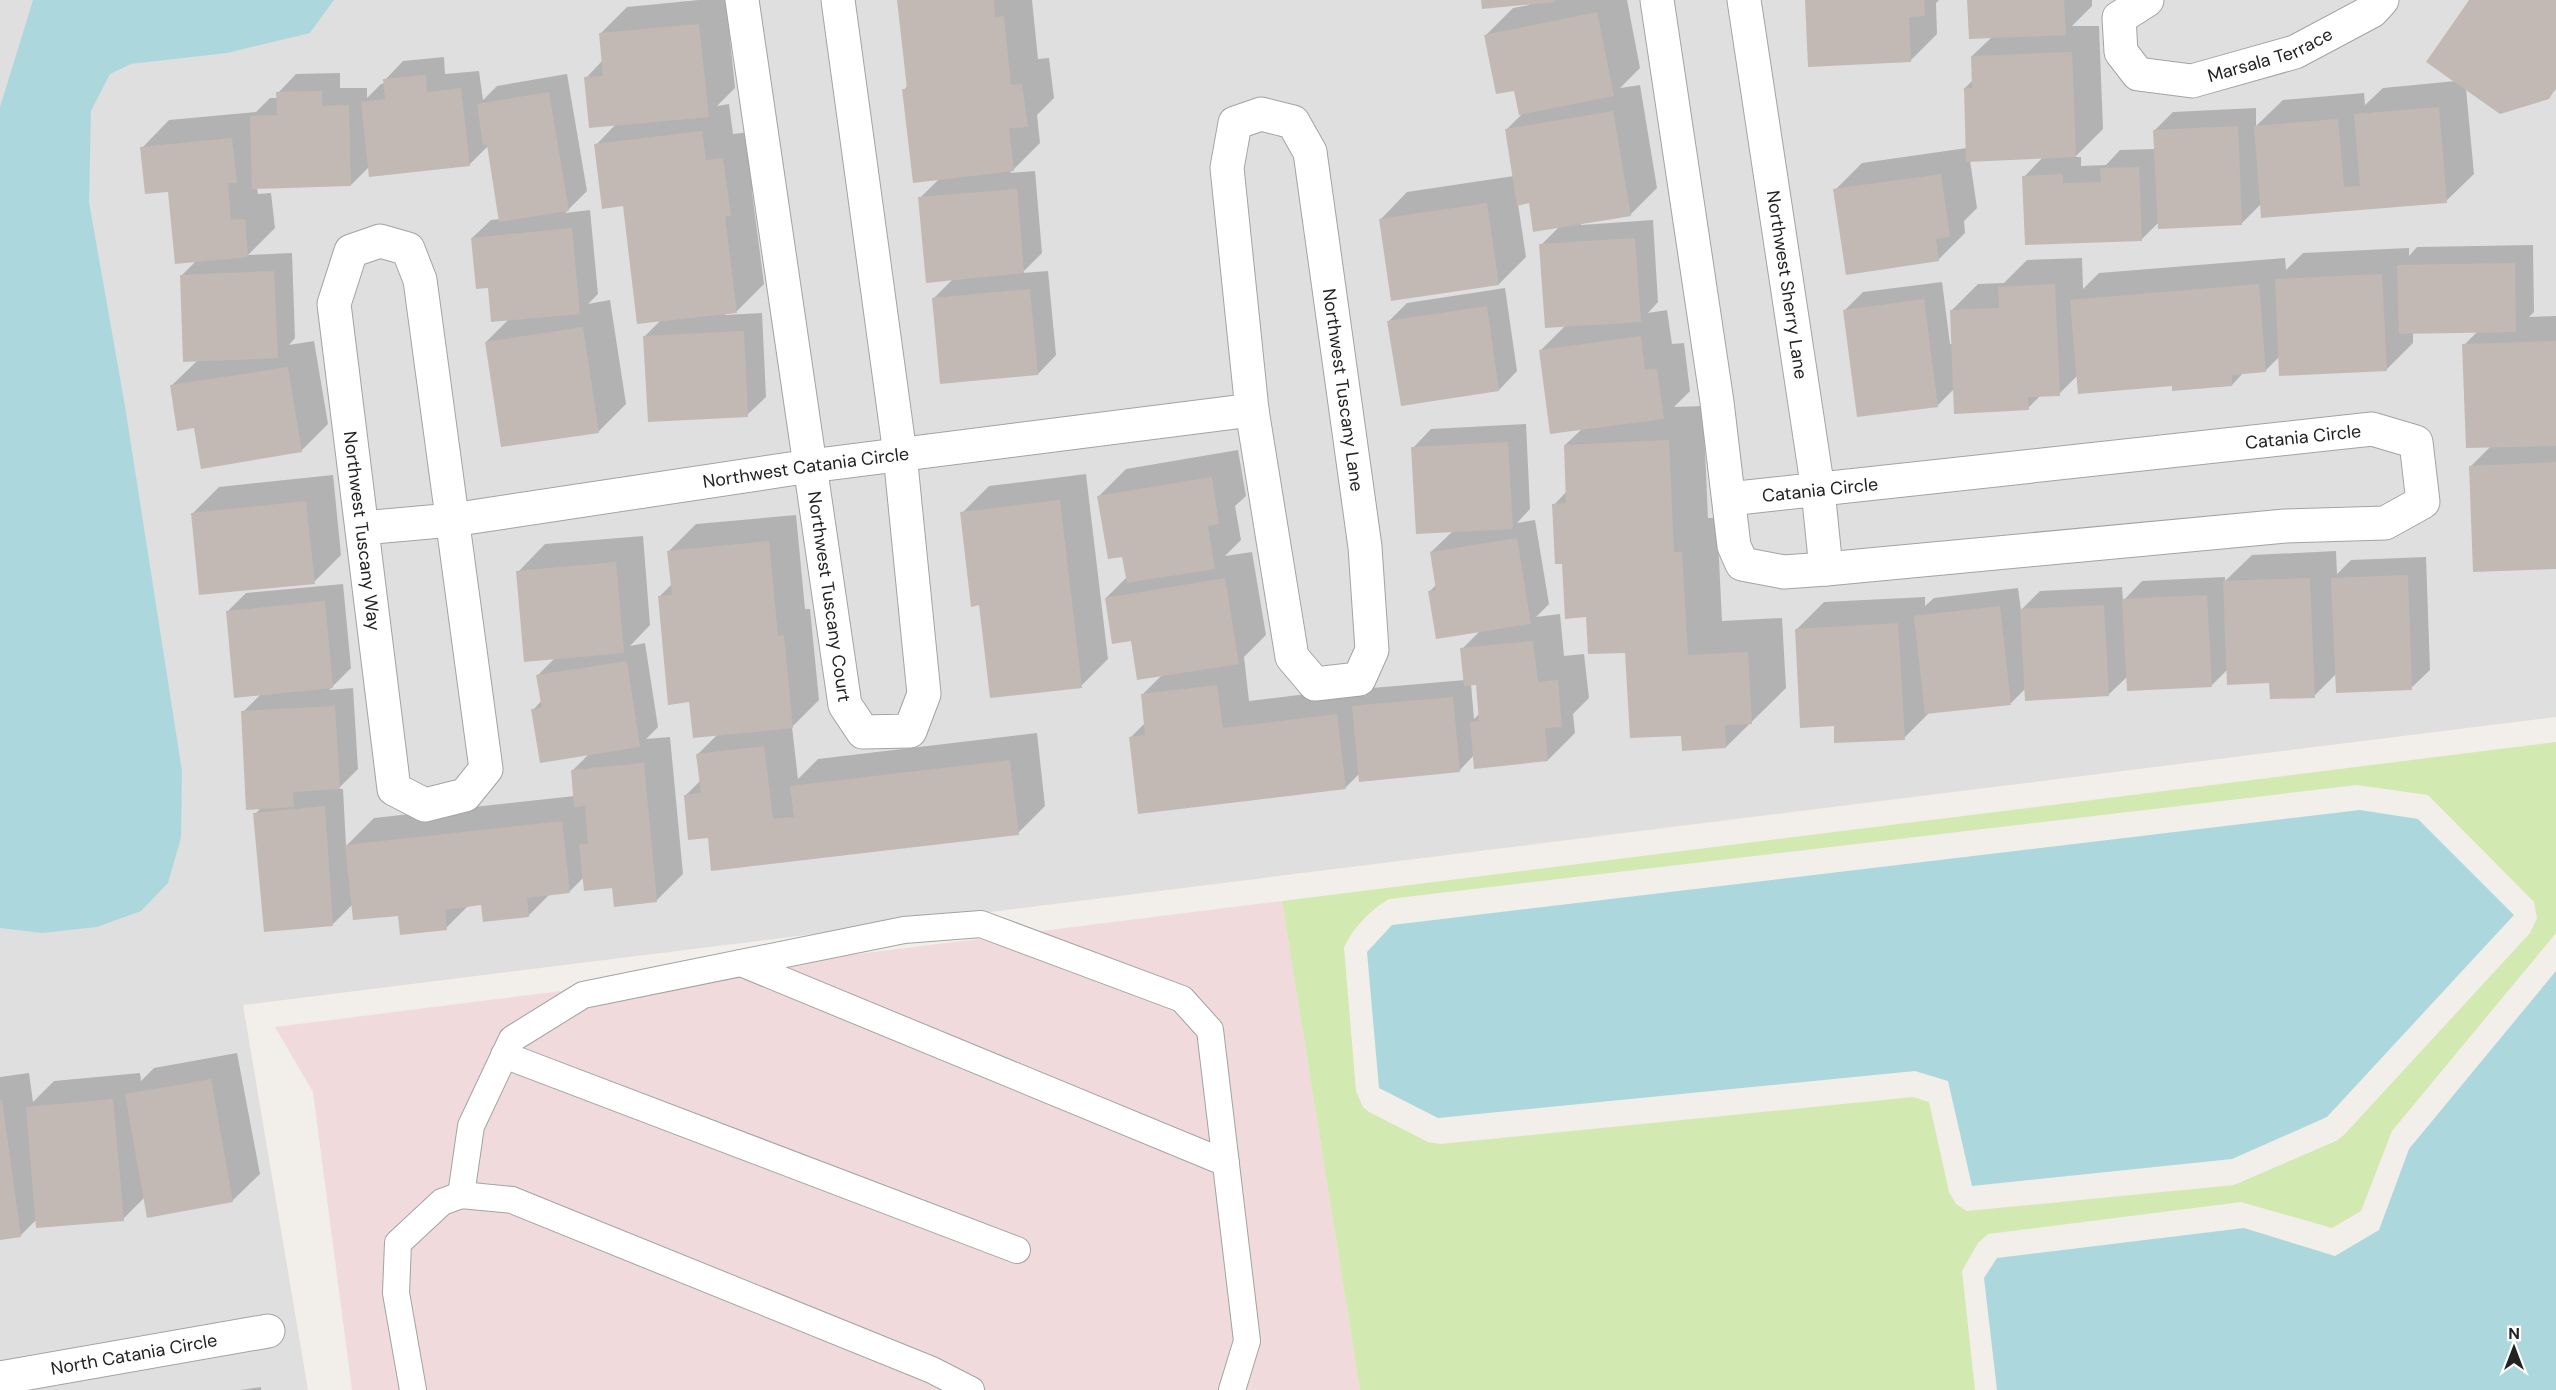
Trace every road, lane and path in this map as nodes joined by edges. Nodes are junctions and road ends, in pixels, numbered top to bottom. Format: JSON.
{"nodes":[{"id":1,"x":742,"y":0,"type":"edge"},
{"id":2,"x":838,"y":0,"type":"edge"},
{"id":3,"x":1657,"y":0,"type":"edge"},
{"id":4,"x":1744,"y":0,"type":"edge"},
{"id":5,"x":2147,"y":0,"type":"edge"},
{"id":6,"x":2382,"y":0,"type":"edge"},
{"id":7,"x":1252,"y":410,"type":"junction"},
{"id":8,"x":900,"y":454,"type":"junction"},
{"id":9,"x":810,"y":466,"type":"junction"},
{"id":10,"x":1818,"y":490,"type":"junction"},
{"id":11,"x":1729,"y":499,"type":"junction"},
{"id":12,"x":452,"y":520,"type":"junction"},
{"id":13,"x":362,"y":528,"type":"junction"},
{"id":14,"x":1826,"y":570,"type":"junction"},
{"id":15,"x":741,"y":963,"type":"junction"},
{"id":16,"x":504,"y":1055,"type":"junction"},
{"id":17,"x":1226,"y":1163,"type":"junction"},
{"id":18,"x":461,"y":1196,"type":"junction"},
{"id":19,"x":1017,"y":1250,"type":"dead end"},
{"id":20,"x":268,"y":1331,"type":"dead end"},
{"id":21,"x":20,"y":1381,"type":"edge"},
{"id":22,"x":413,"y":1390,"type":"edge"},
{"id":23,"x":972,"y":1390,"type":"edge"},
{"id":24,"x":1232,"y":1390,"type":"edge"}],
"edges":[{"from":1,"to":9,"type":"street","name":"Northwest Tuscany Court"},
{"from":2,"to":8,"type":"street","name":"Northwest Tuscany Court"},
{"from":3,"to":11,"type":"street"},
{"from":4,"to":10,"type":"street","name":"Northwest Sherry Lane"},
{"from":5,"to":6,"type":"street","name":"Marsala Terrace"},
{"from":7,"to":7,"type":"street","name":"Northwest Tuscany Lane"},
{"from":7,"to":8,"type":"street","name":"Northwest Catania Circle"},
{"from":8,"to":9,"type":"street","name":"Northwest Catania Circle"},
{"from":8,"to":9,"type":"street","name":"Northwest Tuscany Court"},
{"from":9,"to":12,"type":"street","name":"Northwest Catania Circle"},
{"from":10,"to":11,"type":"street","name":"Catania Circle"},
{"from":10,"to":14,"type":"street","name":"Northwest Sherry Lane"},
{"from":10,"to":14,"type":"street","name":"Catania Circle"},
{"from":11,"to":14,"type":"street","name":"Catania Circle"},
{"from":12,"to":13,"type":"street","name":"Northwest Catania Circle"},
{"from":12,"to":13,"type":"street","name":"Northwest Tuscany Way"},
{"from":12,"to":13,"type":"street","name":"Northwest Tuscany Way"},
{"from":15,"to":16,"type":"lane"},
{"from":15,"to":17,"type":"lane"},
{"from":15,"to":17,"type":"lane"},
{"from":16,"to":18,"type":"lane"},
{"from":16,"to":19,"type":"lane"},
{"from":17,"to":24,"type":"lane"},
{"from":18,"to":22,"type":"lane"},
{"from":18,"to":23,"type":"lane"},
{"from":20,"to":21,"type":"street","name":"North Catania Circle"}]}
